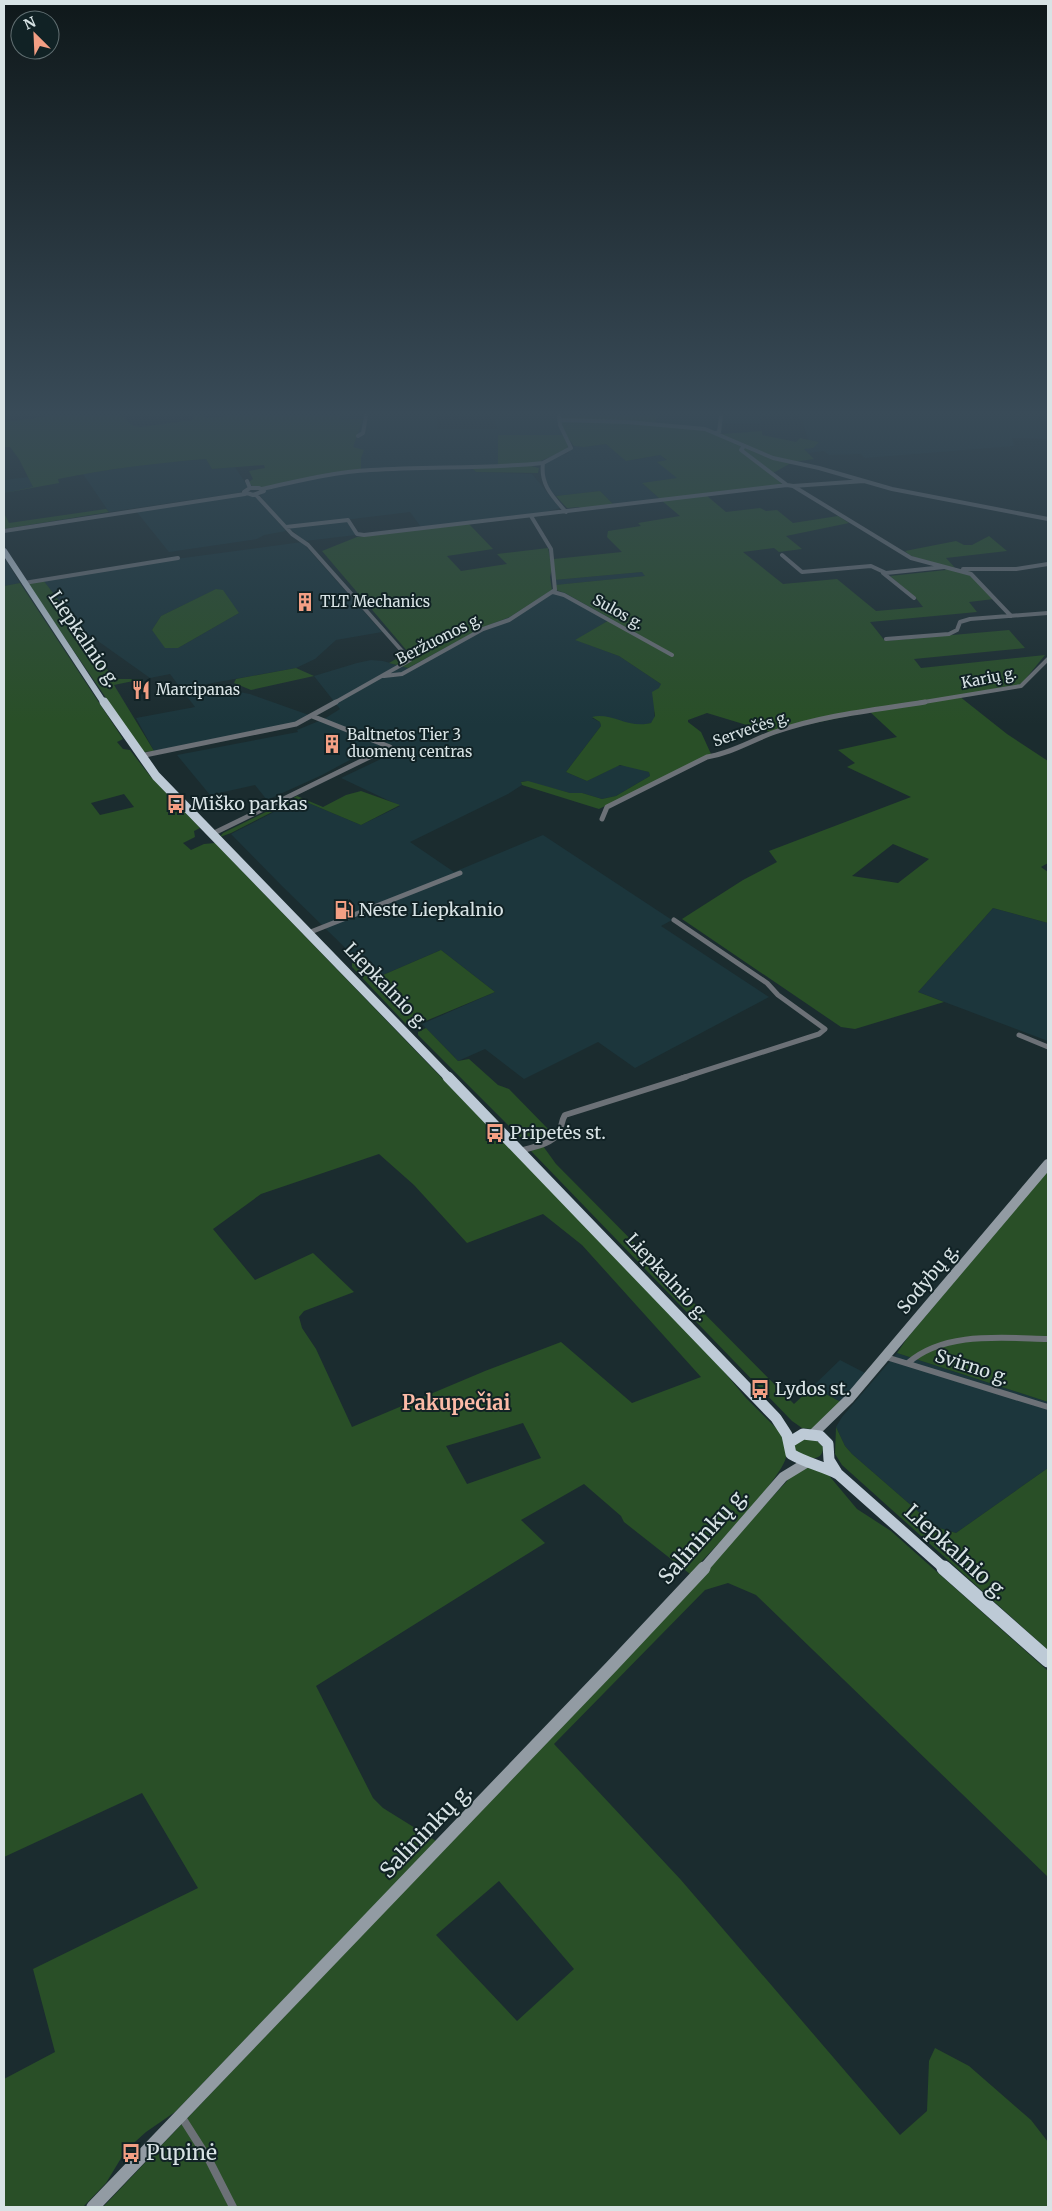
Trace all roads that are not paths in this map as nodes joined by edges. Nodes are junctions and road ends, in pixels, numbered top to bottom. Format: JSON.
{"nodes":[{"id":1,"x":75,"y":519,"type":"edge"},
{"id":2,"x":279,"y":519,"type":"edge"},
{"id":3,"x":503,"y":519,"type":"edge"},
{"id":4,"x":533,"y":519,"type":"edge"},
{"id":5,"x":847,"y":519,"type":"edge"},
{"id":6,"x":286,"y":527,"type":"junction"},
{"id":7,"x":4,"y":530,"type":"edge"},
{"id":8,"x":4,"y":551,"type":"edge"},
{"id":9,"x":782,"y":555,"type":"dead end"},
{"id":10,"x":178,"y":558,"type":"dead end"},
{"id":11,"x":1048,"y":564,"type":"edge"},
{"id":12,"x":946,"y":566,"type":"junction"},
{"id":13,"x":959,"y":569,"type":"junction"},
{"id":14,"x":978,"y":570,"type":"junction"},
{"id":15,"x":884,"y":573,"type":"junction"},
{"id":16,"x":971,"y":574,"type":"junction"},
{"id":17,"x":24,"y":583,"type":"junction"},
{"id":18,"x":553,"y":592,"type":"junction"},
{"id":19,"x":914,"y":598,"type":"dead end"},
{"id":20,"x":1048,"y":613,"type":"edge"},
{"id":21,"x":1011,"y":616,"type":"junction"},
{"id":22,"x":886,"y":639,"type":"dead end"},
{"id":23,"x":672,"y":655,"type":"dead end"},
{"id":24,"x":1048,"y":659,"type":"edge"},
{"id":25,"x":384,"y":676,"type":"junction"},
{"id":26,"x":955,"y":696,"type":"joint"},
{"id":27,"x":312,"y":716,"type":"junction"},
{"id":28,"x":140,"y":756,"type":"junction"},
{"id":29,"x":602,"y":818,"type":"dead end"},
{"id":30,"x":212,"y":834,"type":"junction"},
{"id":31,"x":460,"y":873,"type":"dead end"},
{"id":32,"x":674,"y":920,"type":"dead end"},
{"id":33,"x":308,"y":933,"type":"junction"},
{"id":34,"x":1019,"y":1035,"type":"dead end"},
{"id":35,"x":1048,"y":1048,"type":"edge"},
{"id":36,"x":520,"y":1150,"type":"junction"},
{"id":37,"x":1048,"y":1164,"type":"edge"},
{"id":38,"x":1048,"y":1339,"type":"edge"},
{"id":39,"x":886,"y":1357,"type":"junction"},
{"id":40,"x":908,"y":1363,"type":"junction"},
{"id":41,"x":1048,"y":1407,"type":"edge"},
{"id":42,"x":833,"y":1416,"type":"junction"},
{"id":43,"x":776,"y":1418,"type":"junction"},
{"id":44,"x":808,"y":1434,"type":"junction"},
{"id":45,"x":790,"y":1442,"type":"junction"},
{"id":46,"x":826,"y":1442,"type":"junction"},
{"id":47,"x":792,"y":1454,"type":"junction"},
{"id":48,"x":828,"y":1455,"type":"junction"},
{"id":49,"x":810,"y":1463,"type":"junction"},
{"id":50,"x":838,"y":1474,"type":"junction"},
{"id":51,"x":783,"y":1476,"type":"junction"},
{"id":52,"x":1048,"y":1660,"type":"edge"},
{"id":53,"x":181,"y":2116,"type":"junction"},
{"id":54,"x":93,"y":2207,"type":"edge"},
{"id":55,"x":234,"y":2207,"type":"edge"}],
"edges":[{"from":1,"to":7,"type":"street"},
{"from":2,"to":6,"type":"street"},
{"from":3,"to":6,"type":"street"},
{"from":4,"to":18,"type":"street"},
{"from":5,"to":12,"type":"street"},
{"from":6,"to":25,"type":"street"},
{"from":8,"to":17,"type":"highway","name":"Liepkalnio g."},
{"from":9,"to":15,"type":"street"},
{"from":10,"to":17,"type":"street"},
{"from":11,"to":14,"type":"street"},
{"from":12,"to":13,"type":"street"},
{"from":12,"to":15,"type":"street"},
{"from":13,"to":14,"type":"street"},
{"from":13,"to":16,"type":"street"},
{"from":14,"to":16,"type":"street"},
{"from":15,"to":19,"type":"street"},
{"from":16,"to":21,"type":"street"},
{"from":17,"to":28,"type":"highway","name":"Liepkalnio g."},
{"from":18,"to":23,"type":"street","name":"Sulos g."},
{"from":18,"to":25,"type":"street","name":"Beržuonos g."},
{"from":20,"to":21,"type":"street"},
{"from":21,"to":22,"type":"street"},
{"from":24,"to":26,"type":"street","name":"Karių g."},
{"from":25,"to":27,"type":"street","name":"Beržuonos g."},
{"from":26,"to":29,"type":"street","name":"Servečės g."},
{"from":27,"to":28,"type":"street","name":"Beržuonos g."},
{"from":27,"to":30,"type":"street"},
{"from":28,"to":30,"type":"highway","name":"Liepkalnio g."},
{"from":30,"to":33,"type":"highway","name":"Liepkalnio g."},
{"from":31,"to":33,"type":"street"},
{"from":32,"to":36,"type":"street"},
{"from":33,"to":36,"type":"highway","name":"Liepkalnio g."},
{"from":34,"to":35,"type":"street"},
{"from":36,"to":43,"type":"highway","name":"Liepkalnio g."},
{"from":37,"to":39,"type":"main road","name":"Sodybų g."},
{"from":38,"to":40,"type":"street"},
{"from":39,"to":40,"type":"street","name":"Svirno g."},
{"from":39,"to":42,"type":"main road","name":"Sodybų g."},
{"from":40,"to":41,"type":"street","name":"Svirno g."},
{"from":42,"to":44,"type":"main road","name":"Sodybų g."},
{"from":42,"to":46,"type":"main road","name":"Sodybų g."},
{"from":43,"to":44,"type":"highway"},
{"from":43,"to":45,"type":"highway"},
{"from":44,"to":45,"type":"highway"},
{"from":44,"to":46,"type":"highway"},
{"from":45,"to":47,"type":"highway"},
{"from":46,"to":48,"type":"highway"},
{"from":47,"to":49,"type":"highway"},
{"from":47,"to":51,"type":"main road","name":"Salininkų g."},
{"from":48,"to":49,"type":"highway"},
{"from":48,"to":50,"type":"highway"},
{"from":49,"to":50,"type":"highway"},
{"from":49,"to":51,"type":"main road","name":"Salininkų g."},
{"from":50,"to":52,"type":"highway","name":"Liepkalnio g."},
{"from":51,"to":53,"type":"main road","name":"Salininkų g."},
{"from":53,"to":54,"type":"main road","name":"Salininkų g."},
{"from":53,"to":55,"type":"street"}]}
